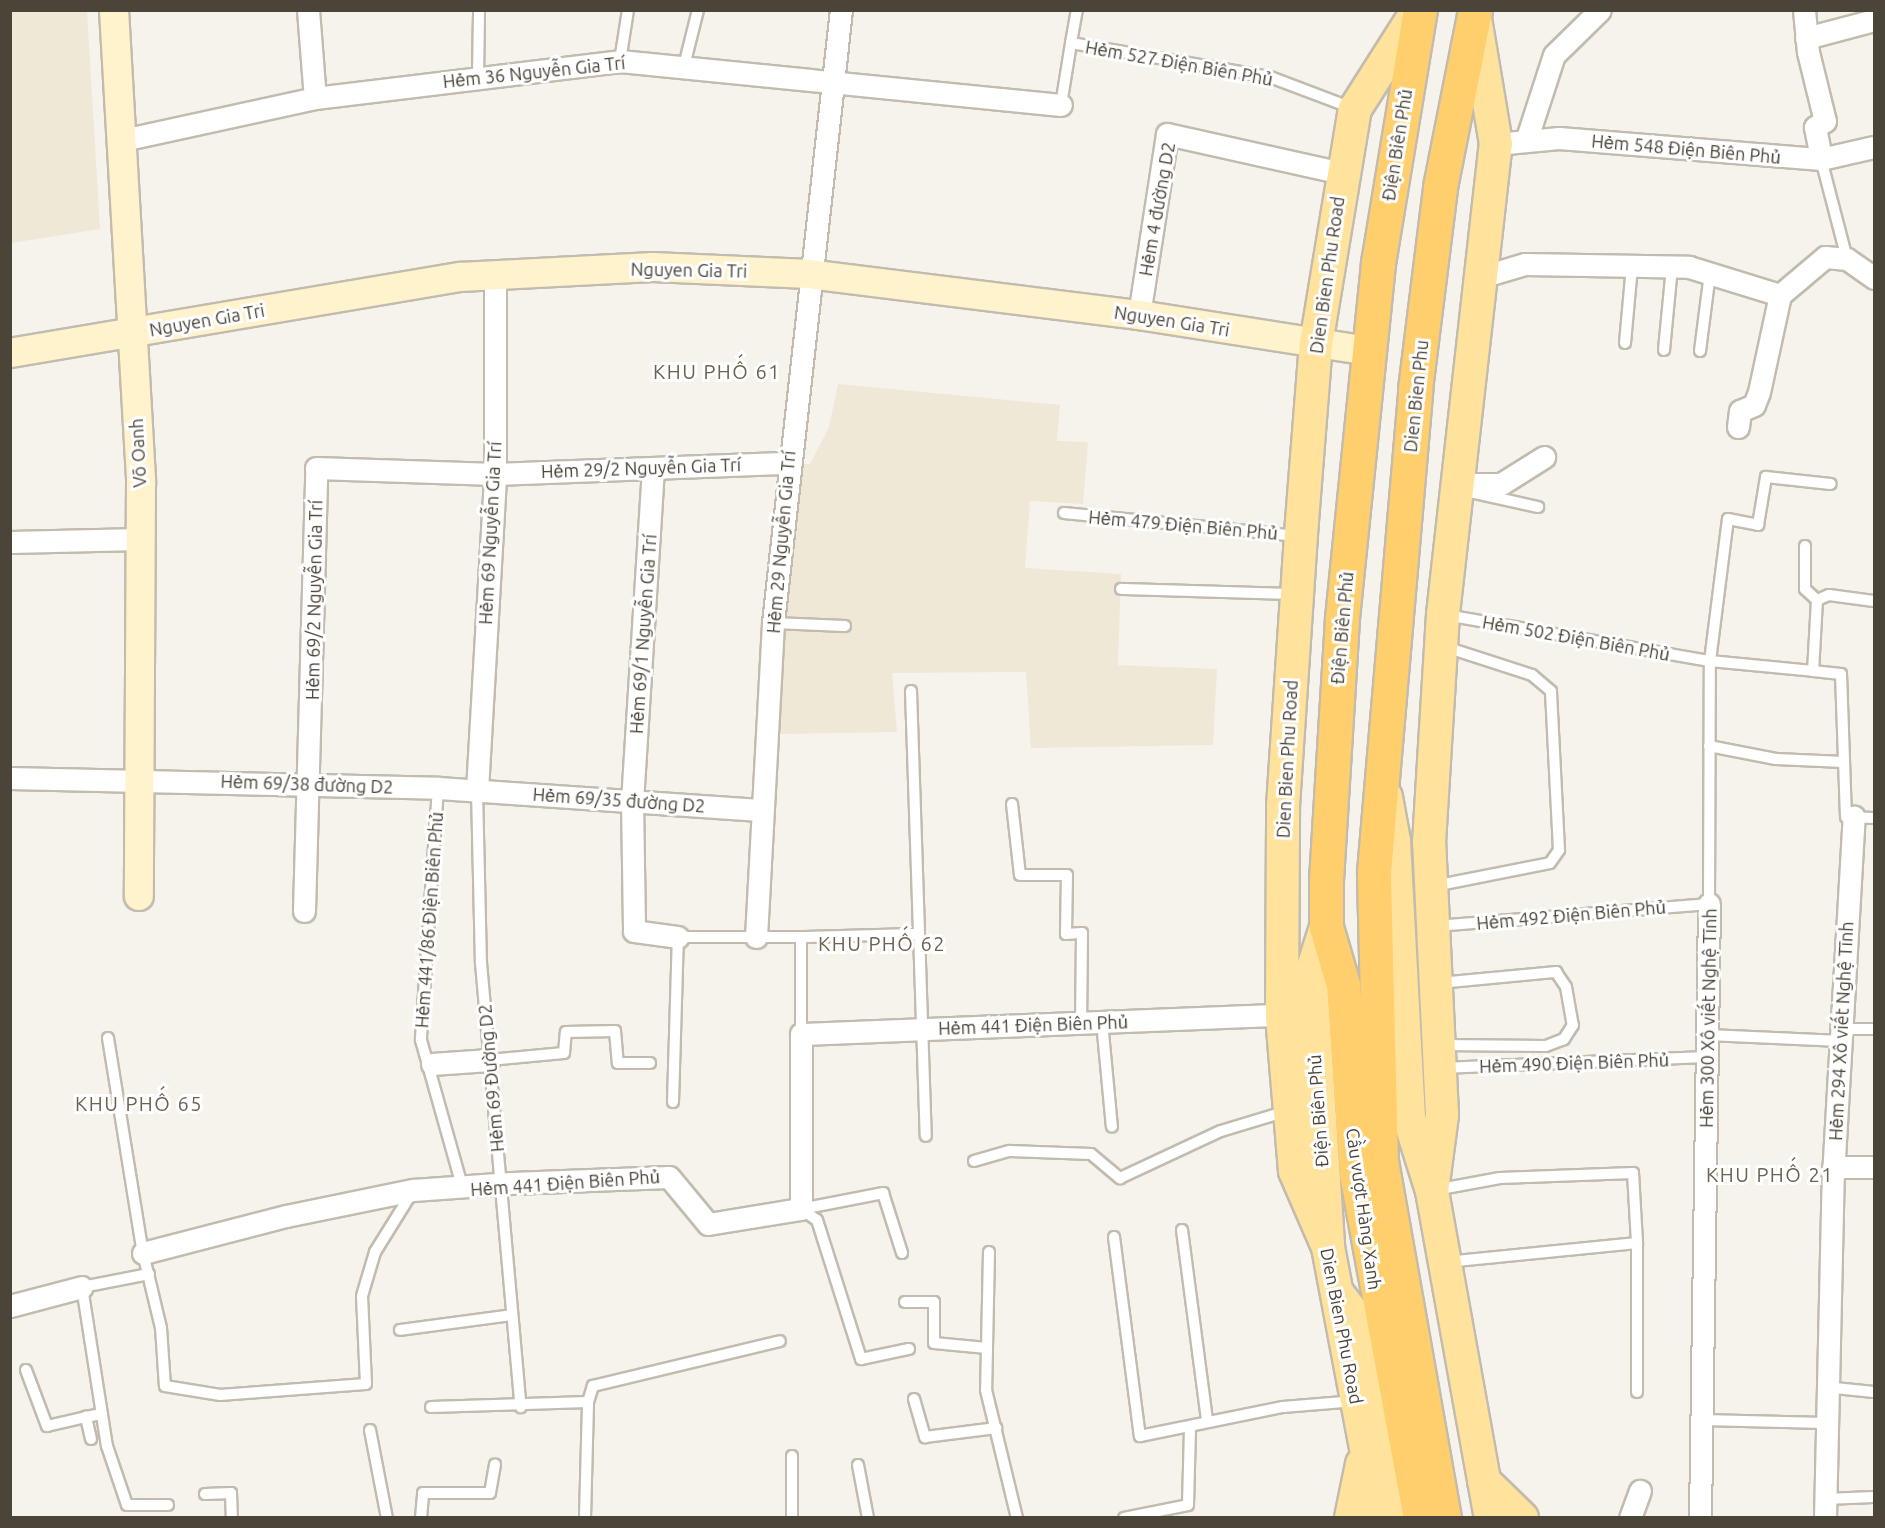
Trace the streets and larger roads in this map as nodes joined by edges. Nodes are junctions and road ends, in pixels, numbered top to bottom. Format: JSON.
{"nodes":[{"id":1,"x":114,"y":10,"type":"edge"},
{"id":2,"x":308,"y":10,"type":"edge"},
{"id":3,"x":841,"y":10,"type":"edge"},
{"id":4,"x":1419,"y":10,"type":"edge"},
{"id":5,"x":1600,"y":10,"type":"edge"},
{"id":6,"x":1804,"y":10,"type":"edge"},
{"id":7,"x":1474,"y":12,"type":"edge"},
{"id":8,"x":1875,"y":21,"type":"edge"},
{"id":9,"x":1806,"y":38,"type":"junction"},
{"id":10,"x":829,"y":84,"type":"junction"},
{"id":11,"x":315,"y":98,"type":"junction"},
{"id":12,"x":1061,"y":105,"type":"road end"},
{"id":13,"x":118,"y":141,"type":"junction"},
{"id":14,"x":1511,"y":143,"type":"junction"},
{"id":15,"x":1875,"y":147,"type":"edge"},
{"id":16,"x":1821,"y":159,"type":"junction"},
{"id":17,"x":1341,"y":173,"type":"junction"},
{"id":18,"x":809,"y":274,"type":"junction"},
{"id":19,"x":495,"y":276,"type":"junction"},
{"id":20,"x":1480,"y":277,"type":"junction"},
{"id":21,"x":1875,"y":278,"type":"edge"},
{"id":22,"x":1780,"y":295,"type":"junction"},
{"id":23,"x":1139,"y":315,"type":"junction"},
{"id":24,"x":131,"y":333,"type":"junction"},
{"id":25,"x":1316,"y":344,"type":"junction"},
{"id":26,"x":1369,"y":351,"type":"junction"},
{"id":27,"x":10,"y":353,"type":"edge"},
{"id":28,"x":1738,"y":427,"type":"dead end"},
{"id":29,"x":1544,"y":457,"type":"dead end"},
{"id":30,"x":788,"y":463,"type":"junction"},
{"id":31,"x":653,"y":468,"type":"junction"},
{"id":32,"x":495,"y":474,"type":"junction"},
{"id":33,"x":1455,"y":486,"type":"junction"},
{"id":34,"x":140,"y":539,"type":"junction"},
{"id":35,"x":10,"y":542,"type":"edge"},
{"id":36,"x":10,"y":778,"type":"edge"},
{"id":37,"x":138,"y":779,"type":"junction"},
{"id":38,"x":1383,"y":782,"type":"junction"},
{"id":39,"x":311,"y":784,"type":"junction"},
{"id":40,"x":477,"y":790,"type":"junction"},
{"id":41,"x":632,"y":800,"type":"junction"},
{"id":42,"x":760,"y":810,"type":"junction"},
{"id":43,"x":1864,"y":818,"type":"edge"},
{"id":44,"x":139,"y":897,"type":"dead end"},
{"id":45,"x":1709,"y":904,"type":"road end"},
{"id":46,"x":304,"y":911,"type":"dead end"},
{"id":47,"x":1326,"y":927,"type":"junction"},
{"id":48,"x":678,"y":937,"type":"road end"},
{"id":49,"x":756,"y":937,"type":"road end"},
{"id":50,"x":1282,"y":1015,"type":"junction"},
{"id":51,"x":489,"y":1060,"type":"road end"},
{"id":52,"x":432,"y":1064,"type":"road end"},
{"id":53,"x":1833,"y":1167,"type":"junction"},
{"id":54,"x":1875,"y":1167,"type":"edge"},
{"id":55,"x":1432,"y":1191,"type":"junction"},
{"id":56,"x":1328,"y":1247,"type":"junction"},
{"id":57,"x":143,"y":1253,"type":"road end"},
{"id":58,"x":82,"y":1287,"type":"road end"},
{"id":59,"x":1336,"y":1292,"type":"junction"},
{"id":60,"x":10,"y":1306,"type":"edge"},
{"id":61,"x":1365,"y":1448,"type":"junction"},
{"id":62,"x":1484,"y":1481,"type":"junction"},
{"id":63,"x":1640,"y":1491,"type":"dead end"},
{"id":64,"x":1825,"y":1508,"type":"edge"},
{"id":65,"x":1351,"y":1518,"type":"edge"},
{"id":66,"x":1379,"y":1518,"type":"edge"},
{"id":67,"x":1401,"y":1518,"type":"edge"},
{"id":68,"x":1420,"y":1518,"type":"edge"},
{"id":69,"x":1444,"y":1518,"type":"edge"},
{"id":70,"x":1491,"y":1518,"type":"edge"},
{"id":71,"x":1522,"y":1518,"type":"edge"},
{"id":72,"x":1630,"y":1518,"type":"edge"},
{"id":73,"x":1700,"y":1518,"type":"edge"}],
"edges":[{"from":1,"to":13,"type":"street","name":"Võ Oanh"},
{"from":2,"to":11,"type":"street"},
{"from":3,"to":10,"type":"street","name":"Hẻm 29 Nguyễn Gia Trí"},
{"from":4,"to":17,"type":"main road","name":"Dien Bien Phu Road"},
{"from":4,"to":26,"type":"highway","name":"Điện Biên Phủ"},
{"from":5,"to":14,"type":"street"},
{"from":6,"to":9,"type":"street"},
{"from":7,"to":14,"type":"main road"},
{"from":7,"to":38,"type":"highway","name":"Dien Bien Phu"},
{"from":8,"to":9,"type":"street"},
{"from":9,"to":16,"type":"street"},
{"from":10,"to":11,"type":"street","name":"Hẻm 36 Nguyễn Gia Trí"},
{"from":10,"to":12,"type":"street","name":"Hẻm 36 Nguyễn Gia Trí"},
{"from":10,"to":18,"type":"street","name":"Hẻm 29 Nguyễn Gia Trí"},
{"from":11,"to":13,"type":"street","name":"Hẻm 36 Nguyễn Gia Trí"},
{"from":13,"to":24,"type":"street","name":"Võ Oanh"},
{"from":14,"to":16,"type":"street","name":"Hẻm 548 Điện Biên Phủ"},
{"from":14,"to":20,"type":"main road"},
{"from":15,"to":16,"type":"street","name":"Hẻm 548 Điện Biên Phủ"},
{"from":17,"to":23,"type":"street","name":"Hẻm 4 đường D2"},
{"from":17,"to":25,"type":"main road","name":"Dien Bien Phu Road"},
{"from":18,"to":19,"type":"street","name":"Nguyen Gia Tri"},
{"from":18,"to":23,"type":"street","name":"Nguyen Gia Tri"},
{"from":18,"to":30,"type":"street","name":"Hẻm 29 Nguyễn Gia Trí"},
{"from":19,"to":24,"type":"street","name":"Nguyen Gia Tri"},
{"from":19,"to":32,"type":"street","name":"Hẻm 69 Nguyễn Gia Trí"},
{"from":20,"to":22,"type":"street"},
{"from":20,"to":33,"type":"main road"},
{"from":21,"to":22,"type":"street"},
{"from":22,"to":28,"type":"street"},
{"from":23,"to":25,"type":"street","name":"Nguyen Gia Tri"},
{"from":24,"to":27,"type":"street","name":"Nguyen Gia Tri"},
{"from":24,"to":34,"type":"street","name":"Võ Oanh"},
{"from":25,"to":26,"type":"street","name":"Nguyen Gia Tri"},
{"from":25,"to":50,"type":"main road","name":"Dien Bien Phu Road"},
{"from":26,"to":47,"type":"highway","name":"Điện Biên Phủ"},
{"from":29,"to":33,"type":"street"},
{"from":30,"to":31,"type":"street","name":"Hẻm 29/2 Nguyễn Gia Trí"},
{"from":30,"to":42,"type":"street","name":"Hẻm 29 Nguyễn Gia Trí"},
{"from":31,"to":32,"type":"street","name":"Hẻm 29/2 Nguyễn Gia Trí"},
{"from":31,"to":41,"type":"street","name":"Hẻm 69/1 Nguyễn Gia Trí"},
{"from":32,"to":39,"type":"street","name":"Hẻm 69/2 Nguyễn Gia Trí"},
{"from":32,"to":40,"type":"street","name":"Hẻm 69 Nguyễn Gia Trí"},
{"from":33,"to":55,"type":"main road"},
{"from":34,"to":35,"type":"street"},
{"from":34,"to":37,"type":"street","name":"Võ Oanh"},
{"from":36,"to":37,"type":"street","name":"Hẻm 69/38 đường D2"},
{"from":37,"to":39,"type":"street","name":"Hẻm 69/38 đường D2"},
{"from":37,"to":44,"type":"street","name":"Võ Oanh"},
{"from":38,"to":55,"type":"main road"},
{"from":38,"to":69,"type":"highway"},
{"from":39,"to":40,"type":"street","name":"Hẻm 69/38 đường D2"},
{"from":39,"to":46,"type":"street","name":"Hẻm 69/2 Nguyễn Gia Trí"},
{"from":40,"to":41,"type":"street","name":"Hẻm 69/35 đường D2"},
{"from":41,"to":42,"type":"street","name":"Hẻm 69/35 đường D2"},
{"from":41,"to":48,"type":"street","name":"Hẻm 69/1 Nguyễn Gia Trí"},
{"from":42,"to":49,"type":"street","name":"Hẻm 29 Nguyễn Gia Trí"},
{"from":43,"to":53,"type":"street","name":"Hẻm 294 Xô viết Nghệ Tĩnh"},
{"from":45,"to":73,"type":"street","name":"Hẻm 300 Xô viết Nghệ Tĩnh"},
{"from":47,"to":56,"type":"main road","name":"Điện Biên Phủ"},
{"from":47,"to":68,"type":"highway"},
{"from":50,"to":56,"type":"main road","name":"Dien Bien Phu Road"},
{"from":50,"to":57,"type":"street","name":"Hẻm 441 Điện Biên Phủ"},
{"from":51,"to":52,"type":"street"},
{"from":53,"to":54,"type":"street"},
{"from":53,"to":64,"type":"street","name":"Hẻm 294 Xô viết Nghệ Tĩnh"},
{"from":55,"to":62,"type":"main road"},
{"from":56,"to":59,"type":"main road","name":"Dien Bien Phu Road"},
{"from":58,"to":60,"type":"street"},
{"from":59,"to":61,"type":"main road","name":"Dien Bien Phu Road"},
{"from":59,"to":67,"type":"main road"},
{"from":61,"to":65,"type":"main road"},
{"from":61,"to":66,"type":"main road","name":"Dien Bien Phu Road"},
{"from":62,"to":70,"type":"main road"},
{"from":62,"to":71,"type":"main road"},
{"from":63,"to":72,"type":"street"}]}
